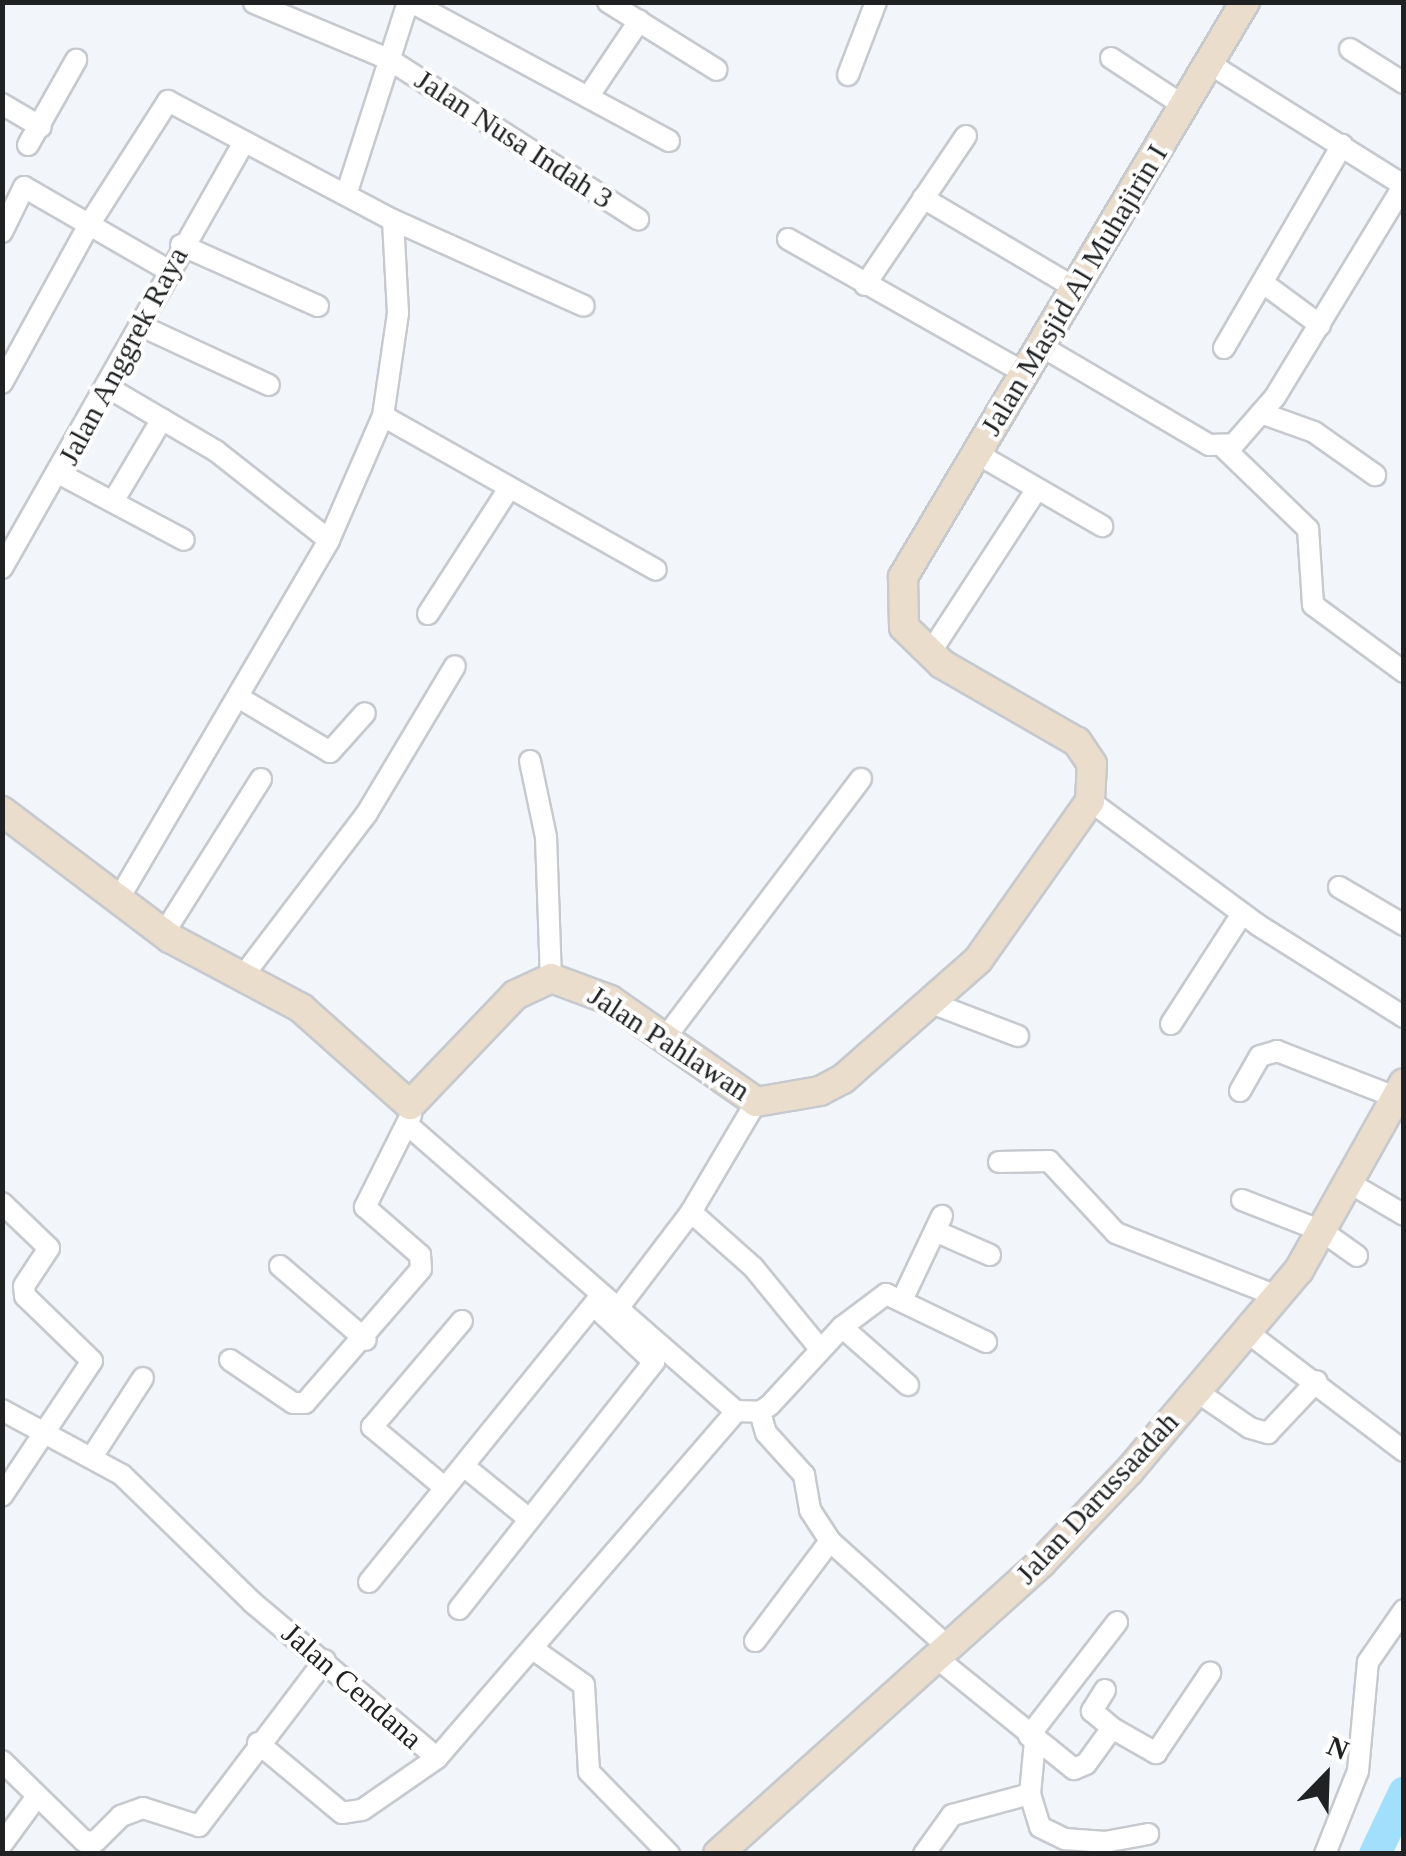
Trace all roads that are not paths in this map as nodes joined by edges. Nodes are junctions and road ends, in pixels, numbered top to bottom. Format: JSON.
{"nodes":[{"id":1,"x":410,"y":2,"type":"edge"},
{"id":2,"x":608,"y":2,"type":"edge"},
{"id":3,"x":876,"y":2,"type":"edge"},
{"id":4,"x":1246,"y":2,"type":"edge"},
{"id":5,"x":254,"y":3,"type":"edge"},
{"id":6,"x":639,"y":21,"type":"junction"},
{"id":7,"x":1350,"y":49,"type":"dead end"},
{"id":8,"x":1111,"y":58,"type":"dead end"},
{"id":9,"x":76,"y":60,"type":"dead end"},
{"id":10,"x":390,"y":60,"type":"junction"},
{"id":11,"x":1207,"y":62,"type":"junction"},
{"id":12,"x":717,"y":70,"type":"dead end"},
{"id":13,"x":848,"y":75,"type":"dead end"},
{"id":14,"x":1404,"y":82,"type":"edge"},
{"id":15,"x":588,"y":97,"type":"junction"},
{"id":16,"x":2,"y":104,"type":"edge"},
{"id":17,"x":1184,"y":106,"type":"junction"},
{"id":18,"x":41,"y":127,"type":"junction"},
{"id":19,"x":966,"y":136,"type":"dead end"},
{"id":20,"x":669,"y":141,"type":"dead end"},
{"id":21,"x":242,"y":144,"type":"junction"},
{"id":22,"x":28,"y":145,"type":"dead end"},
{"id":23,"x":1342,"y":145,"type":"junction"},
{"id":24,"x":1403,"y":185,"type":"edge"},
{"id":25,"x":346,"y":194,"type":"junction"},
{"id":26,"x":923,"y":198,"type":"junction"},
{"id":27,"x":1396,"y":213,"type":"edge"},
{"id":28,"x":638,"y":219,"type":"dead end"},
{"id":29,"x":394,"y":220,"type":"junction"},
{"id":30,"x":90,"y":224,"type":"junction"},
{"id":31,"x":2,"y":232,"type":"edge"},
{"id":32,"x":788,"y":239,"type":"dead end"},
{"id":33,"x":180,"y":246,"type":"junction"},
{"id":34,"x":166,"y":269,"type":"junction"},
{"id":35,"x":1263,"y":283,"type":"junction"},
{"id":36,"x":865,"y":284,"type":"junction"},
{"id":37,"x":1077,"y":289,"type":"junction"},
{"id":38,"x":318,"y":306,"type":"dead end"},
{"id":39,"x":584,"y":306,"type":"dead end"},
{"id":40,"x":140,"y":325,"type":"junction"},
{"id":41,"x":1320,"y":325,"type":"junction"},
{"id":42,"x":1041,"y":346,"type":"junction"},
{"id":43,"x":1224,"y":348,"type":"dead end"},
{"id":44,"x":1025,"y":373,"type":"junction"},
{"id":45,"x":2,"y":383,"type":"edge"},
{"id":46,"x":269,"y":385,"type":"dead end"},
{"id":47,"x":107,"y":387,"type":"junction"},
{"id":48,"x":1261,"y":413,"type":"junction"},
{"id":49,"x":383,"y":416,"type":"junction"},
{"id":50,"x":162,"y":419,"type":"junction"},
{"id":51,"x":1222,"y":446,"type":"junction"},
{"id":52,"x":976,"y":453,"type":"junction"},
{"id":53,"x":60,"y":474,"type":"junction"},
{"id":54,"x":1375,"y":475,"type":"dead end"},
{"id":55,"x":1037,"y":489,"type":"junction"},
{"id":56,"x":508,"y":490,"type":"junction"},
{"id":57,"x":114,"y":500,"type":"junction"},
{"id":58,"x":1102,"y":526,"type":"dead end"},
{"id":59,"x":184,"y":540,"type":"dead end"},
{"id":60,"x":329,"y":540,"type":"junction"},
{"id":61,"x":2,"y":568,"type":"edge"},
{"id":62,"x":656,"y":570,"type":"dead end"},
{"id":63,"x":428,"y":614,"type":"dead end"},
{"id":64,"x":930,"y":653,"type":"junction"},
{"id":65,"x":455,"y":666,"type":"dead end"},
{"id":66,"x":1404,"y":672,"type":"edge"},
{"id":67,"x":238,"y":697,"type":"junction"},
{"id":68,"x":365,"y":713,"type":"dead end"},
{"id":69,"x":530,"y":761,"type":"dead end"},
{"id":70,"x":261,"y":779,"type":"dead end"},
{"id":71,"x":861,"y":779,"type":"dead end"},
{"id":72,"x":1090,"y":801,"type":"junction"},
{"id":73,"x":2,"y":811,"type":"edge"},
{"id":74,"x":1338,"y":888,"type":"dead end"},
{"id":75,"x":118,"y":900,"type":"junction"},
{"id":76,"x":1242,"y":914,"type":"junction"},
{"id":77,"x":1404,"y":925,"type":"edge"},
{"id":78,"x":164,"y":933,"type":"junction"},
{"id":79,"x":243,"y":976,"type":"junction"},
{"id":80,"x":551,"y":978,"type":"junction"},
{"id":81,"x":934,"y":1004,"type":"junction"},
{"id":82,"x":1404,"y":1017,"type":"edge"},
{"id":83,"x":1171,"y":1024,"type":"dead end"},
{"id":84,"x":1018,"y":1036,"type":"dead end"},
{"id":85,"x":665,"y":1038,"type":"junction"},
{"id":86,"x":1399,"y":1090,"type":"edge"},
{"id":87,"x":1240,"y":1091,"type":"dead end"},
{"id":88,"x":756,"y":1102,"type":"junction"},
{"id":89,"x":409,"y":1116,"type":"junction"},
{"id":90,"x":999,"y":1162,"type":"dead end"},
{"id":91,"x":1348,"y":1182,"type":"junction"},
{"id":92,"x":1242,"y":1200,"type":"dead end"},
{"id":93,"x":2,"y":1204,"type":"edge"},
{"id":94,"x":691,"y":1212,"type":"junction"},
{"id":95,"x":1404,"y":1215,"type":"edge"},
{"id":96,"x":1322,"y":1231,"type":"junction"},
{"id":97,"x":990,"y":1255,"type":"dead end"},
{"id":98,"x":1356,"y":1256,"type":"dead end"},
{"id":99,"x":280,"y":1266,"type":"dead end"},
{"id":100,"x":1278,"y":1296,"type":"junction"},
{"id":101,"x":903,"y":1298,"type":"junction"},
{"id":102,"x":605,"y":1302,"type":"junction"},
{"id":103,"x":462,"y":1321,"type":"dead end"},
{"id":104,"x":842,"y":1327,"type":"junction"},
{"id":105,"x":1247,"y":1332,"type":"junction"},
{"id":106,"x":366,"y":1340,"type":"junction"},
{"id":107,"x":986,"y":1342,"type":"dead end"},
{"id":108,"x":820,"y":1349,"type":"junction"},
{"id":109,"x":230,"y":1360,"type":"dead end"},
{"id":110,"x":143,"y":1378,"type":"dead end"},
{"id":111,"x":1317,"y":1381,"type":"junction"},
{"id":112,"x":908,"y":1385,"type":"dead end"},
{"id":113,"x":1196,"y":1391,"type":"junction"},
{"id":114,"x":2,"y":1410,"type":"edge"},
{"id":115,"x":736,"y":1411,"type":"junction"},
{"id":116,"x":760,"y":1412,"type":"junction"},
{"id":117,"x":49,"y":1434,"type":"junction"},
{"id":118,"x":1404,"y":1450,"type":"edge"},
{"id":119,"x":92,"y":1456,"type":"junction"},
{"id":120,"x":464,"y":1467,"type":"junction"},
{"id":121,"x":444,"y":1487,"type":"junction"},
{"id":122,"x":2,"y":1496,"type":"edge"},
{"id":123,"x":528,"y":1518,"type":"junction"},
{"id":124,"x":830,"y":1541,"type":"junction"},
{"id":125,"x":369,"y":1582,"type":"dead end"},
{"id":126,"x":459,"y":1610,"type":"dead end"},
{"id":127,"x":1404,"y":1610,"type":"edge"},
{"id":128,"x":1117,"y":1622,"type":"dead end"},
{"id":129,"x":756,"y":1642,"type":"dead end"},
{"id":130,"x":533,"y":1649,"type":"junction"},
{"id":131,"x":943,"y":1653,"type":"junction"},
{"id":132,"x":325,"y":1660,"type":"junction"},
{"id":133,"x":1210,"y":1672,"type":"dead end"},
{"id":134,"x":1104,"y":1690,"type":"dead end"},
{"id":135,"x":1112,"y":1728,"type":"junction"},
{"id":136,"x":1032,"y":1738,"type":"junction"},
{"id":137,"x":258,"y":1743,"type":"junction"},
{"id":138,"x":437,"y":1758,"type":"junction"},
{"id":139,"x":2,"y":1761,"type":"edge"},
{"id":140,"x":1030,"y":1794,"type":"junction"},
{"id":141,"x":35,"y":1799,"type":"junction"},
{"id":142,"x":1148,"y":1834,"type":"dead end"},
{"id":143,"x":2,"y":1844,"type":"edge"},
{"id":144,"x":669,"y":1854,"type":"edge"},
{"id":145,"x":718,"y":1854,"type":"edge"},
{"id":146,"x":924,"y":1854,"type":"edge"},
{"id":147,"x":1325,"y":1854,"type":"edge"}],
"edges":[{"from":1,"to":10,"type":"street"},
{"from":1,"to":15,"type":"street"},
{"from":2,"to":6,"type":"street"},
{"from":3,"to":13,"type":"street"},
{"from":4,"to":11,"type":"street","name":"Jalan Masjid Al Muhajirin I"},
{"from":5,"to":10,"type":"street","name":"Jalan Nusa Indah 3"},
{"from":6,"to":12,"type":"street"},
{"from":6,"to":15,"type":"street"},
{"from":7,"to":14,"type":"street"},
{"from":8,"to":17,"type":"street"},
{"from":9,"to":18,"type":"street"},
{"from":10,"to":25,"type":"street"},
{"from":10,"to":28,"type":"street","name":"Jalan Nusa Indah 3"},
{"from":11,"to":17,"type":"street","name":"Jalan Masjid Al Muhajirin I"},
{"from":11,"to":23,"type":"street"},
{"from":15,"to":20,"type":"street"},
{"from":16,"to":18,"type":"street"},
{"from":17,"to":37,"type":"street","name":"Jalan Masjid Al Muhajirin I"},
{"from":18,"to":22,"type":"street"},
{"from":19,"to":26,"type":"street"},
{"from":21,"to":25,"type":"street"},
{"from":21,"to":30,"type":"street"},
{"from":21,"to":33,"type":"street","name":"Jalan Anggrek Raya"},
{"from":23,"to":24,"type":"street"},
{"from":23,"to":35,"type":"street"},
{"from":24,"to":27,"type":"street"},
{"from":25,"to":29,"type":"street"},
{"from":26,"to":36,"type":"street"},
{"from":26,"to":37,"type":"street"},
{"from":27,"to":41,"type":"street"},
{"from":29,"to":39,"type":"street"},
{"from":29,"to":49,"type":"street"},
{"from":30,"to":31,"type":"street"},
{"from":30,"to":34,"type":"street"},
{"from":30,"to":45,"type":"street"},
{"from":32,"to":36,"type":"street"},
{"from":33,"to":34,"type":"street","name":"Jalan Anggrek Raya"},
{"from":33,"to":38,"type":"street"},
{"from":34,"to":40,"type":"street","name":"Jalan Anggrek Raya"},
{"from":35,"to":41,"type":"street"},
{"from":35,"to":43,"type":"street"},
{"from":36,"to":44,"type":"street"},
{"from":37,"to":42,"type":"street","name":"Jalan Masjid Al Muhajirin I"},
{"from":40,"to":46,"type":"street"},
{"from":40,"to":47,"type":"street","name":"Jalan Anggrek Raya"},
{"from":41,"to":48,"type":"street"},
{"from":42,"to":44,"type":"street","name":"Jalan Masjid Al Muhajirin I"},
{"from":42,"to":51,"type":"street"},
{"from":44,"to":52,"type":"street","name":"Jalan Masjid Al Muhajirin I"},
{"from":47,"to":50,"type":"street"},
{"from":47,"to":53,"type":"street","name":"Jalan Anggrek Raya"},
{"from":48,"to":51,"type":"street"},
{"from":48,"to":54,"type":"street"},
{"from":49,"to":56,"type":"street"},
{"from":49,"to":60,"type":"street"},
{"from":50,"to":57,"type":"street"},
{"from":50,"to":60,"type":"street"},
{"from":51,"to":66,"type":"street"},
{"from":52,"to":55,"type":"street"},
{"from":52,"to":64,"type":"street","name":"Jalan Masjid Al Muhajirin I"},
{"from":53,"to":57,"type":"street"},
{"from":53,"to":61,"type":"street","name":"Jalan Anggrek Raya"},
{"from":55,"to":58,"type":"street"},
{"from":55,"to":64,"type":"street"},
{"from":56,"to":62,"type":"street"},
{"from":56,"to":63,"type":"street"},
{"from":57,"to":59,"type":"street"},
{"from":60,"to":67,"type":"street"},
{"from":64,"to":72,"type":"street"},
{"from":65,"to":79,"type":"street"},
{"from":67,"to":68,"type":"street"},
{"from":67,"to":75,"type":"street"},
{"from":69,"to":80,"type":"street"},
{"from":70,"to":78,"type":"street"},
{"from":71,"to":85,"type":"street"},
{"from":72,"to":76,"type":"street"},
{"from":72,"to":81,"type":"street","name":"Jalan Pahlawan"},
{"from":73,"to":75,"type":"street"},
{"from":74,"to":77,"type":"street"},
{"from":75,"to":78,"type":"street"},
{"from":76,"to":82,"type":"street"},
{"from":76,"to":83,"type":"street"},
{"from":78,"to":79,"type":"street"},
{"from":79,"to":89,"type":"street"},
{"from":80,"to":85,"type":"street","name":"Jalan Pahlawan"},
{"from":80,"to":89,"type":"street","name":"Jalan Pahlawan"},
{"from":81,"to":84,"type":"street"},
{"from":81,"to":88,"type":"street","name":"Jalan Pahlawan"},
{"from":85,"to":88,"type":"street","name":"Jalan Pahlawan"},
{"from":86,"to":87,"type":"street"},
{"from":86,"to":91,"type":"street","name":"Jalan Darussaadah"},
{"from":88,"to":94,"type":"street"},
{"from":89,"to":102,"type":"street"},
{"from":89,"to":106,"type":"street"},
{"from":90,"to":100,"type":"street"},
{"from":91,"to":95,"type":"street"},
{"from":91,"to":96,"type":"street","name":"Jalan Darussaadah"},
{"from":92,"to":96,"type":"street"},
{"from":93,"to":117,"type":"street"},
{"from":94,"to":102,"type":"street"},
{"from":94,"to":108,"type":"street"},
{"from":96,"to":98,"type":"street"},
{"from":96,"to":100,"type":"street","name":"Jalan Darussaadah"},
{"from":97,"to":101,"type":"street"},
{"from":99,"to":106,"type":"street"},
{"from":100,"to":105,"type":"street","name":"Jalan Darussaadah"},
{"from":101,"to":104,"type":"street"},
{"from":101,"to":107,"type":"street"},
{"from":102,"to":115,"type":"street"},
{"from":102,"to":120,"type":"street"},
{"from":102,"to":123,"type":"street"},
{"from":103,"to":121,"type":"street"},
{"from":104,"to":108,"type":"street"},
{"from":104,"to":112,"type":"street"},
{"from":105,"to":111,"type":"street"},
{"from":105,"to":113,"type":"street","name":"Jalan Darussaadah"},
{"from":106,"to":109,"type":"street"},
{"from":108,"to":116,"type":"street"},
{"from":110,"to":119,"type":"street"},
{"from":111,"to":113,"type":"street"},
{"from":111,"to":118,"type":"street"},
{"from":113,"to":131,"type":"street","name":"Jalan Darussaadah"},
{"from":114,"to":117,"type":"street","name":"Jalan Cendana"},
{"from":115,"to":116,"type":"street"},
{"from":115,"to":130,"type":"street","name":"Jalan Cendana"},
{"from":116,"to":124,"type":"street"},
{"from":117,"to":119,"type":"street","name":"Jalan Cendana"},
{"from":117,"to":122,"type":"street"},
{"from":119,"to":132,"type":"street","name":"Jalan Cendana"},
{"from":120,"to":121,"type":"street"},
{"from":120,"to":123,"type":"street"},
{"from":121,"to":125,"type":"street"},
{"from":123,"to":126,"type":"street"},
{"from":124,"to":129,"type":"street"},
{"from":124,"to":131,"type":"street"},
{"from":127,"to":147,"type":"street"},
{"from":128,"to":136,"type":"street"},
{"from":130,"to":138,"type":"street","name":"Jalan Cendana"},
{"from":130,"to":144,"type":"street"},
{"from":131,"to":136,"type":"street"},
{"from":131,"to":145,"type":"street","name":"Jalan Darussaadah"},
{"from":132,"to":137,"type":"street"},
{"from":132,"to":138,"type":"street","name":"Jalan Cendana"},
{"from":133,"to":135,"type":"street"},
{"from":134,"to":135,"type":"street"},
{"from":135,"to":136,"type":"street"},
{"from":136,"to":140,"type":"street"},
{"from":137,"to":138,"type":"street"},
{"from":137,"to":141,"type":"street"},
{"from":139,"to":141,"type":"street"},
{"from":140,"to":142,"type":"street"},
{"from":140,"to":146,"type":"street"},
{"from":141,"to":143,"type":"street"}]}
